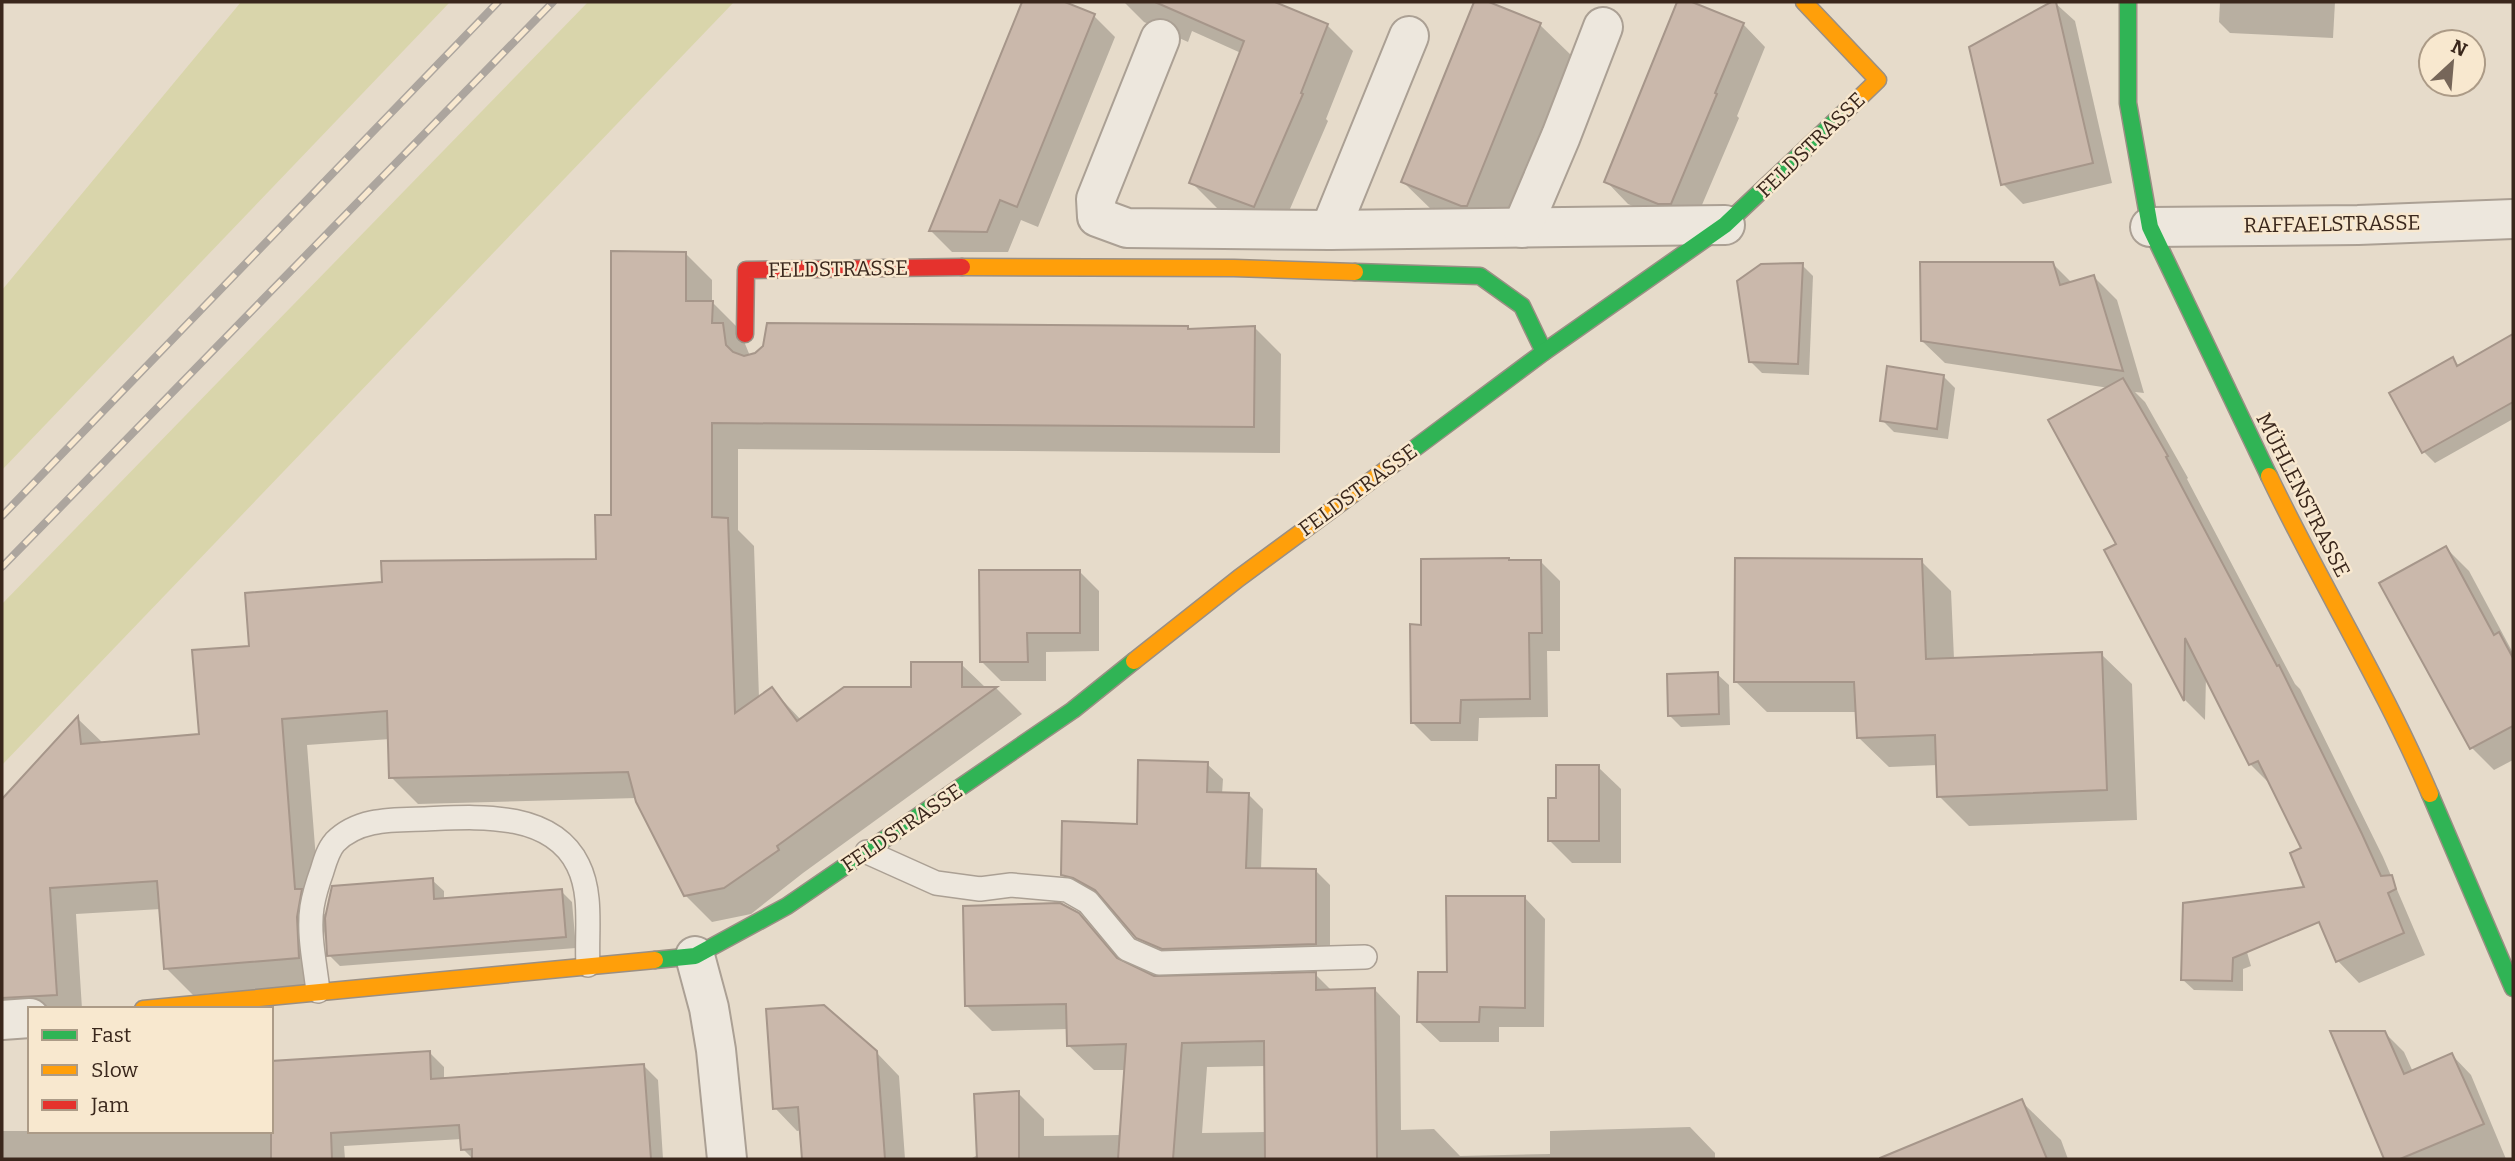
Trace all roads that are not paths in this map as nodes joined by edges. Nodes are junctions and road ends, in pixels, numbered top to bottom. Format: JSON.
{"nodes":[{"id":1,"x":1804,"y":2,"type":"edge"},
{"id":2,"x":2128,"y":2,"type":"edge"},
{"id":3,"x":1603,"y":27,"type":"dead end"},
{"id":4,"x":1409,"y":36,"type":"dead end"},
{"id":5,"x":1160,"y":39,"type":"dead end"},
{"id":6,"x":2513,"y":219,"type":"edge"},
{"id":7,"x":1725,"y":225,"type":"junction"},
{"id":8,"x":2150,"y":227,"type":"junction"},
{"id":9,"x":1522,"y":228,"type":"junction"},
{"id":10,"x":1330,"y":230,"type":"junction"},
{"id":11,"x":745,"y":334,"type":"dead end"},
{"id":12,"x":1544,"y":352,"type":"junction"},
{"id":13,"x":867,"y":852,"type":"junction"},
{"id":14,"x":695,"y":956,"type":"junction"},
{"id":15,"x":1365,"y":957,"type":"dead end"},
{"id":16,"x":588,"y":965,"type":"junction"},
{"id":17,"x":2513,"y":988,"type":"edge"},
{"id":18,"x":318,"y":991,"type":"junction"},
{"id":19,"x":162,"y":1007,"type":"edge"},
{"id":20,"x":28,"y":1018,"type":"edge"},
{"id":21,"x":2,"y":1020,"type":"edge"},
{"id":22,"x":727,"y":1159,"type":"edge"}],
"edges":[{"from":1,"to":7,"type":"street","name":"FELDSTRASSE"},
{"from":2,"to":8,"type":"street","name":"MÜHLENSTRASSE"},
{"from":3,"to":9,"type":"street"},
{"from":4,"to":10,"type":"street"},
{"from":5,"to":10,"type":"street"},
{"from":6,"to":8,"type":"street","name":"RAFFAELSTRASSE"},
{"from":7,"to":9,"type":"street"},
{"from":7,"to":12,"type":"street","name":"FELDSTRASSE"},
{"from":8,"to":17,"type":"street","name":"MÜHLENSTRASSE"},
{"from":9,"to":10,"type":"street"},
{"from":11,"to":12,"type":"street","name":"FELDSTRASSE"},
{"from":12,"to":13,"type":"street","name":"FELDSTRASSE"},
{"from":13,"to":14,"type":"street","name":"FELDSTRASSE"},
{"from":13,"to":15,"type":"lane"},
{"from":14,"to":16,"type":"street","name":"FELDSTRASSE"},
{"from":14,"to":22,"type":"street"},
{"from":16,"to":18,"type":"street","name":"FELDSTRASSE"},
{"from":16,"to":18,"type":"lane"},
{"from":18,"to":19,"type":"street","name":"FELDSTRASSE"},
{"from":20,"to":21,"type":"street"}]}
